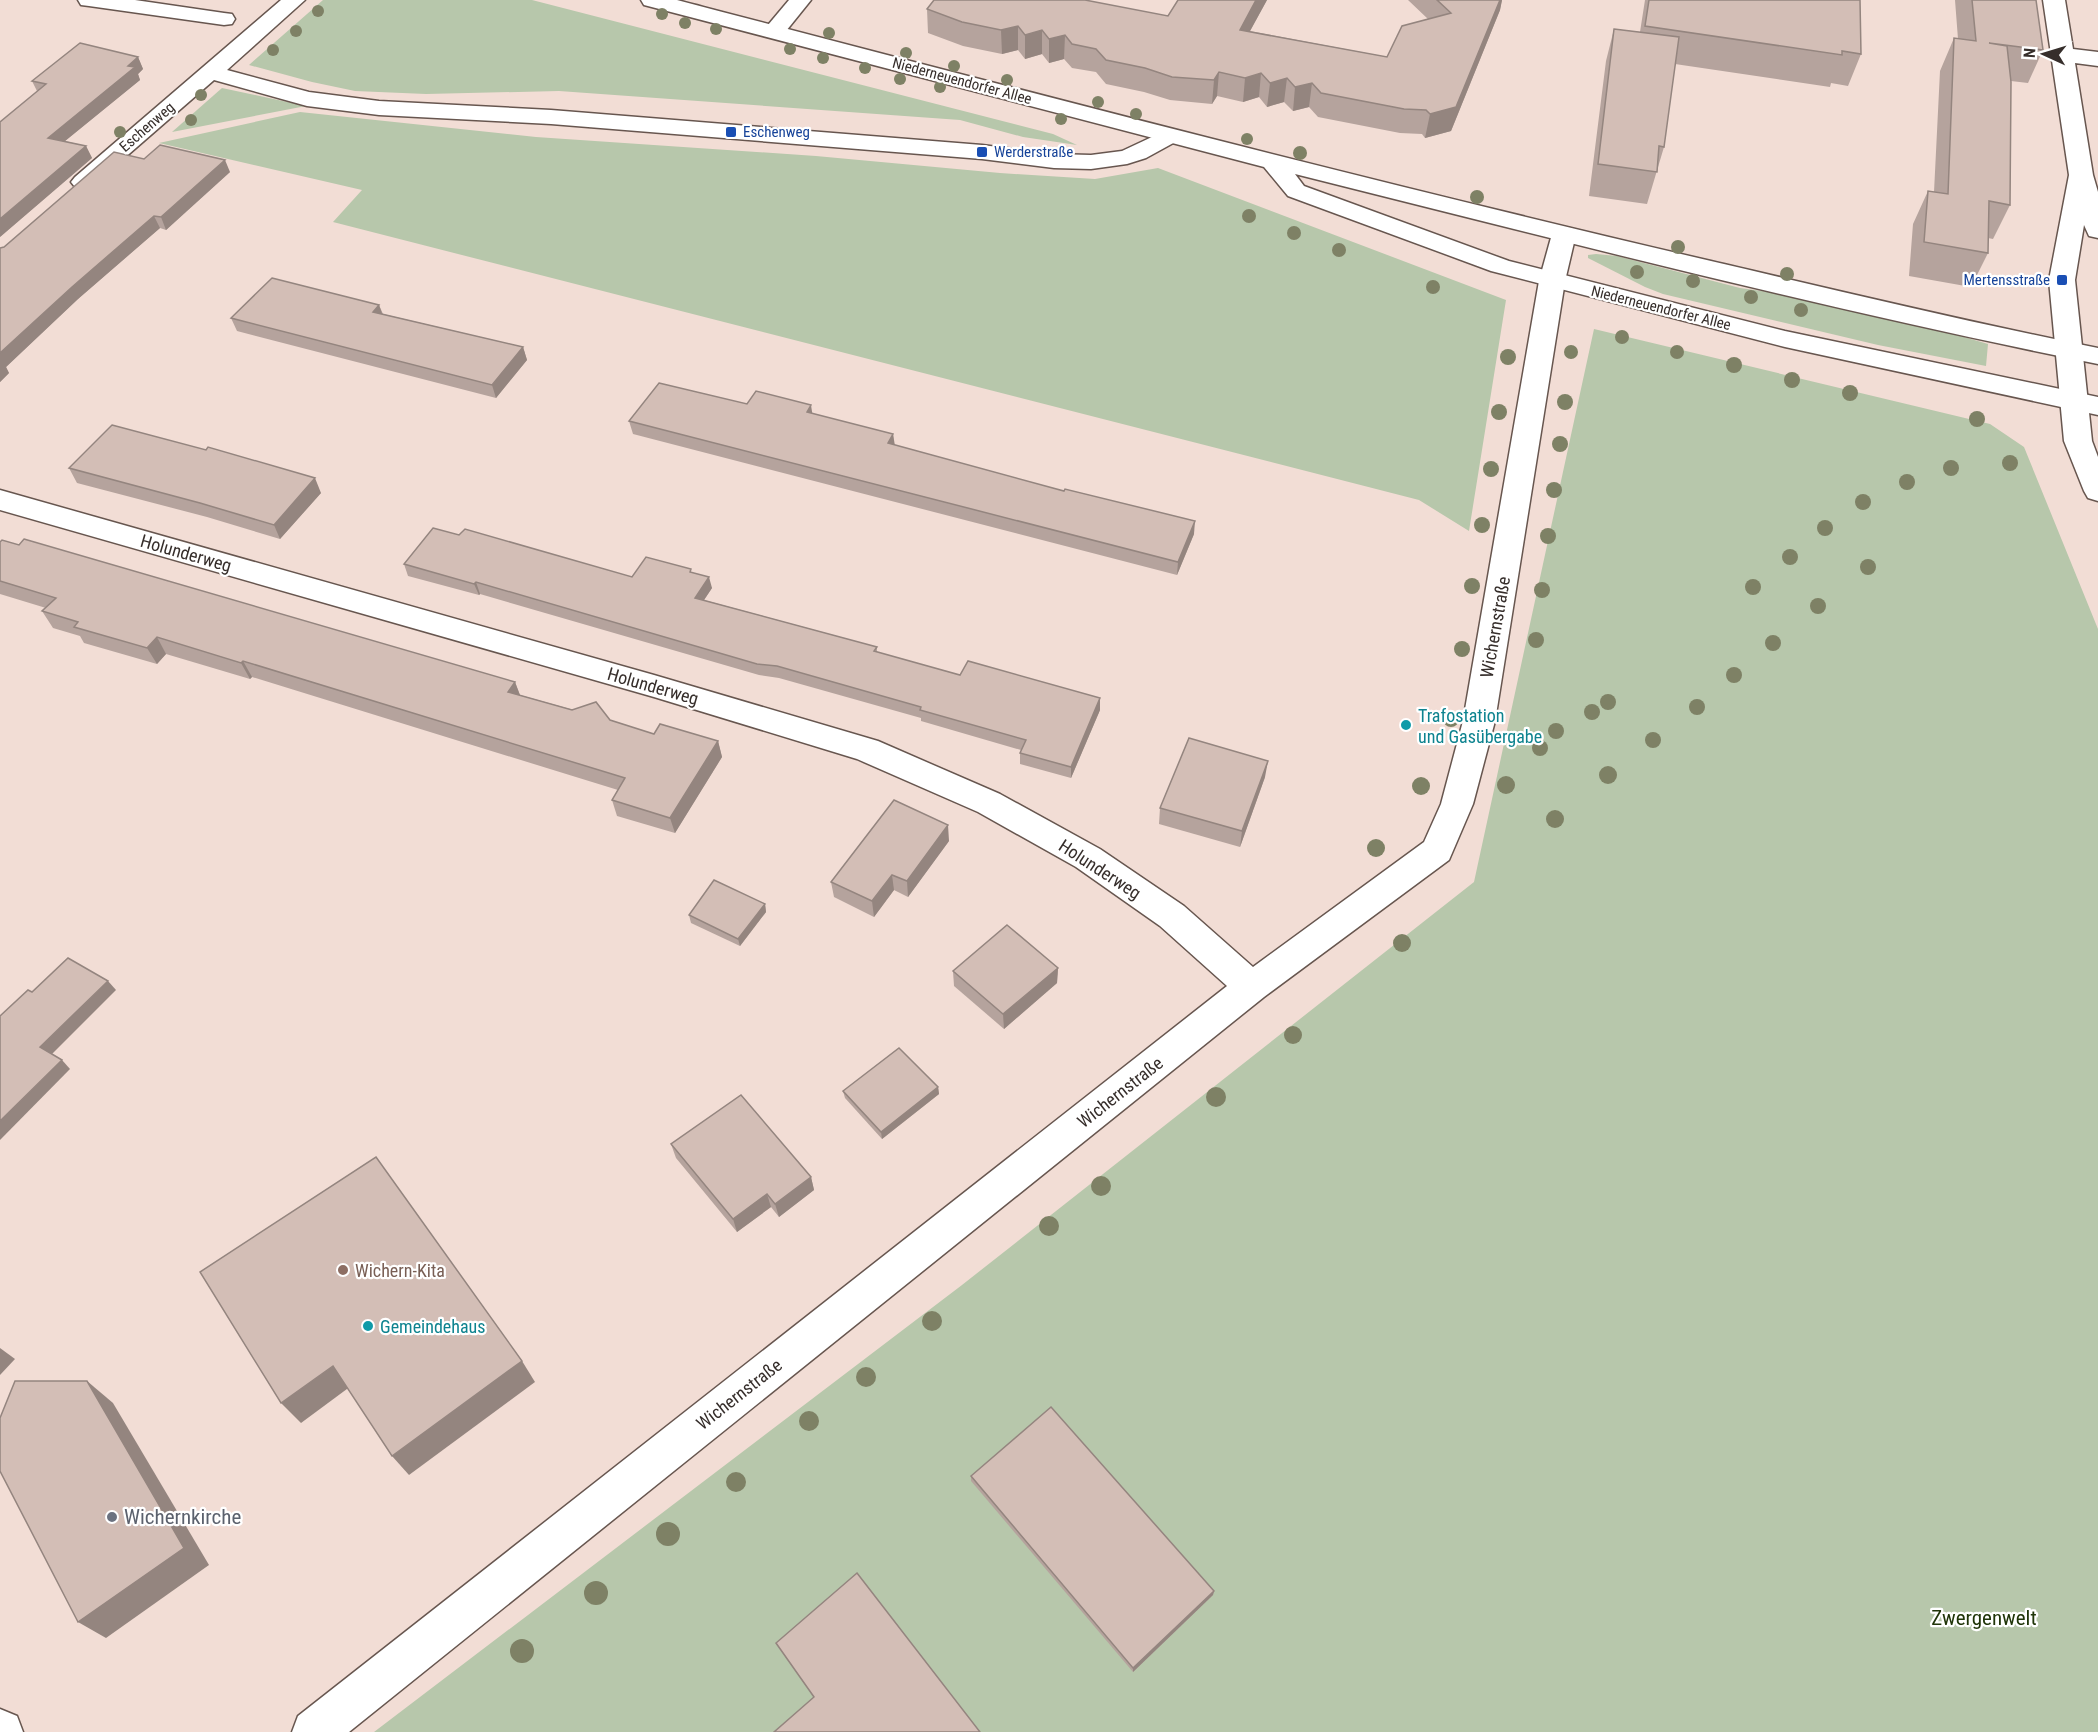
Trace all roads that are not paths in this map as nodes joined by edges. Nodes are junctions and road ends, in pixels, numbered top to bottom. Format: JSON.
{"nodes":[{"id":1,"x":89,"y":0,"type":"edge"},
{"id":2,"x":294,"y":0,"type":"edge"},
{"id":3,"x":652,"y":0,"type":"edge"},
{"id":4,"x":800,"y":0,"type":"edge"},
{"id":5,"x":2054,"y":0,"type":"edge"},
{"id":6,"x":225,"y":19,"type":"dead end"},
{"id":7,"x":774,"y":31,"type":"junction"},
{"id":8,"x":2063,"y":55,"type":"junction"},
{"id":9,"x":2098,"y":59,"type":"edge"},
{"id":10,"x":210,"y":72,"type":"junction"},
{"id":11,"x":1169,"y":136,"type":"junction"},
{"id":12,"x":1272,"y":160,"type":"junction"},
{"id":13,"x":2081,"y":175,"type":"junction"},
{"id":14,"x":62,"y":200,"type":"edge"},
{"id":15,"x":2098,"y":231,"type":"edge"},
{"id":16,"x":1564,"y":234,"type":"junction"},
{"id":17,"x":1552,"y":281,"type":"junction"},
{"id":18,"x":2068,"y":351,"type":"junction"},
{"id":19,"x":2098,"y":356,"type":"edge"},
{"id":20,"x":2085,"y":404,"type":"edge"},
{"id":21,"x":2098,"y":491,"type":"edge"},
{"id":22,"x":0,"y":500,"type":"edge"},
{"id":23,"x":1252,"y":987,"type":"junction"},
{"id":24,"x":314,"y":1732,"type":"edge"}],
"edges":[{"from":1,"to":6,"type":"street"},
{"from":2,"to":10,"type":"street","name":"Eschenweg"},
{"from":3,"to":7,"type":"street","name":"Niederneuendorfer Allee"},
{"from":4,"to":7,"type":"street"},
{"from":5,"to":8,"type":"street"},
{"from":7,"to":11,"type":"street","name":"Niederneuendorfer Allee"},
{"from":8,"to":9,"type":"street"},
{"from":8,"to":13,"type":"street"},
{"from":10,"to":11,"type":"street"},
{"from":10,"to":14,"type":"street","name":"Eschenweg"},
{"from":11,"to":12,"type":"street","name":"Niederneuendorfer Allee"},
{"from":12,"to":16,"type":"street","name":"Niederneuendorfer Allee"},
{"from":12,"to":17,"type":"street","name":"Niederneuendorfer Allee"},
{"from":13,"to":15,"type":"street"},
{"from":13,"to":18,"type":"street"},
{"from":16,"to":17,"type":"street","name":"Wichernstraße"},
{"from":16,"to":18,"type":"street","name":"Niederneuendorfer Allee"},
{"from":17,"to":20,"type":"street","name":"Niederneuendorfer Allee"},
{"from":17,"to":23,"type":"street","name":"Wichernstraße"},
{"from":18,"to":19,"type":"street","name":"Niederneuendorfer Allee"},
{"from":18,"to":20,"type":"street"},
{"from":20,"to":21,"type":"street"},
{"from":22,"to":23,"type":"street","name":"Holunderweg"},
{"from":23,"to":24,"type":"street","name":"Wichernstraße"}]}
